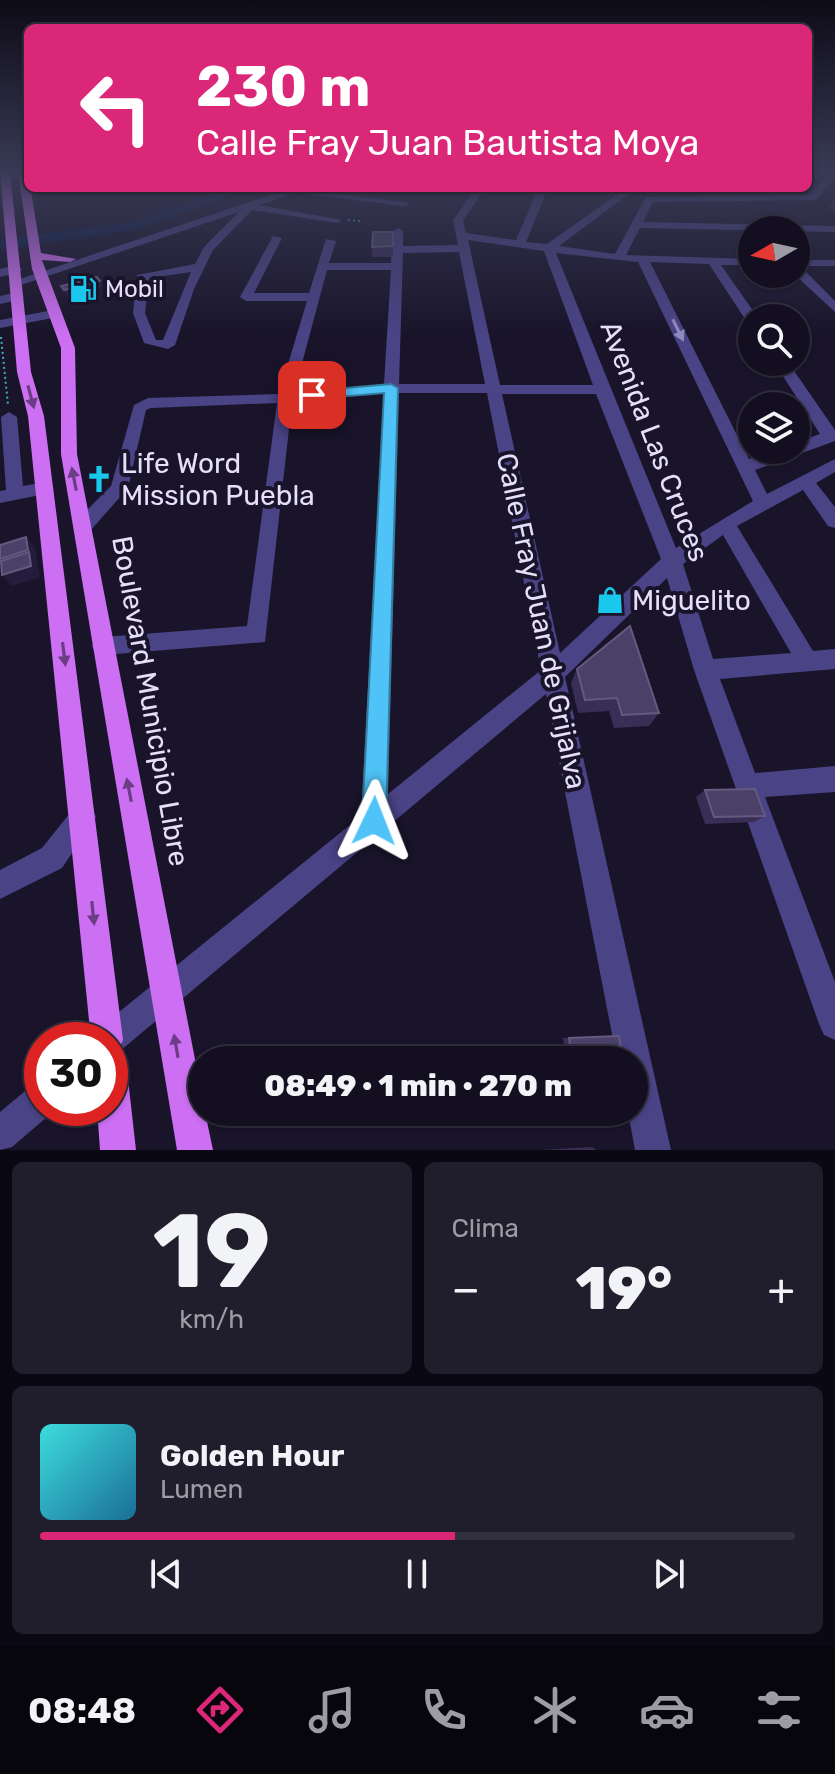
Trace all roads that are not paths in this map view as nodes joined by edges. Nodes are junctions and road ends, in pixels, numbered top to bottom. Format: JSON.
{"nodes":[{"id":1,"x":636,"y":225,"type":"edge"},
{"id":2,"x":10,"y":226,"type":"edge"},
{"id":3,"x":32,"y":226,"type":"edge"},
{"id":4,"x":170,"y":226,"type":"edge"},
{"id":5,"x":182,"y":226,"type":"edge"},
{"id":6,"x":230,"y":226,"type":"edge"},
{"id":7,"x":459,"y":226,"type":"edge"},
{"id":8,"x":527,"y":226,"type":"edge"},
{"id":9,"x":580,"y":226,"type":"edge"},
{"id":10,"x":810,"y":227,"type":"edge"},
{"id":11,"x":835,"y":229,"type":"edge"},
{"id":12,"x":277,"y":238,"type":"dead end"},
{"id":13,"x":330,"y":241,"type":"dead end"},
{"id":14,"x":463,"y":242,"type":"junction"},
{"id":15,"x":520,"y":243,"type":"junction"},
{"id":16,"x":549,"y":248,"type":"junction"},
{"id":17,"x":397,"y":249,"type":"junction"},
{"id":18,"x":619,"y":258,"type":"junction"},
{"id":19,"x":70,"y":259,"type":"joint"},
{"id":20,"x":643,"y":260,"type":"junction"},
{"id":21,"x":713,"y":261,"type":"junction"},
{"id":22,"x":738,"y":262,"type":"edge"},
{"id":23,"x":835,"y":263,"type":"edge"},
{"id":24,"x":810,"y":265,"type":"edge"},
{"id":25,"x":198,"y":267,"type":"junction"},
{"id":26,"x":322,"y":267,"type":"junction"},
{"id":27,"x":27,"y":271,"type":"junction"},
{"id":28,"x":0,"y":273,"type":"edge"},
{"id":29,"x":810,"y":281,"type":"edge"},
{"id":30,"x":312,"y":297,"type":"junction"},
{"id":31,"x":0,"y":300,"type":"edge"},
{"id":32,"x":742,"y":304,"type":"edge"},
{"id":33,"x":835,"y":308,"type":"edge"},
{"id":34,"x":53,"y":314,"type":"junction"},
{"id":35,"x":7,"y":324,"type":"edge"},
{"id":36,"x":791,"y":376,"type":"edge"},
{"id":37,"x":391,"y":388,"type":"junction"},
{"id":38,"x":493,"y":389,"type":"junction"},
{"id":39,"x":602,"y":390,"type":"junction"},
{"id":40,"x":285,"y":398,"type":"junction"},
{"id":41,"x":9,"y":417,"type":"road end"},
{"id":42,"x":832,"y":435,"type":"edge"},
{"id":43,"x":810,"y":443,"type":"edge"},
{"id":44,"x":753,"y":464,"type":"edge"},
{"id":45,"x":835,"y":465,"type":"edge"},
{"id":46,"x":745,"y":467,"type":"junction"},
{"id":47,"x":805,"y":480,"type":"junction"},
{"id":48,"x":45,"y":488,"type":"junction"},
{"id":49,"x":7,"y":496,"type":"edge"},
{"id":50,"x":763,"y":504,"type":"junction"},
{"id":51,"x":835,"y":521,"type":"edge"},
{"id":52,"x":726,"y":524,"type":"junction"},
{"id":53,"x":83,"y":526,"type":"junction"},
{"id":54,"x":672,"y":561,"type":"junction"},
{"id":55,"x":103,"y":646,"type":"junction"},
{"id":56,"x":835,"y":659,"type":"edge"},
{"id":57,"x":807,"y":661,"type":"junction"},
{"id":58,"x":705,"y":670,"type":"junction"},
{"id":59,"x":553,"y":674,"type":"junction"},
{"id":60,"x":835,"y":779,"type":"edge"},
{"id":61,"x":748,"y":786,"type":"junction"},
{"id":62,"x":83,"y":817,"type":"junction"},
{"id":63,"x":374,"y":821,"type":"junction"},
{"id":64,"x":52,"y":858,"type":"junction"},
{"id":65,"x":89,"y":871,"type":"junction"},
{"id":66,"x":0,"y":885,"type":"edge"},
{"id":67,"x":166,"y":991,"type":"junction"},
{"id":68,"x":106,"y":1022,"type":"edge"},
{"id":69,"x":128,"y":1023,"type":"edge"},
{"id":70,"x":835,"y":1024,"type":"edge"},
{"id":71,"x":631,"y":1046,"type":"edge"},
{"id":72,"x":24,"y":1114,"type":"edge"},
{"id":73,"x":116,"y":1126,"type":"edge"},
{"id":74,"x":648,"y":1126,"type":"edge"},
{"id":75,"x":0,"y":1135,"type":"edge"},
{"id":76,"x":118,"y":1150,"type":"edge"},
{"id":77,"x":195,"y":1150,"type":"edge"},
{"id":78,"x":653,"y":1150,"type":"edge"}],
"edges":[{"from":1,"to":18,"type":"street"},
{"from":2,"to":27,"type":"main road","name":"Boulevard Municipio Libre"},
{"from":3,"to":27,"type":"main road","name":"Boulevard Municipio Libre"},
{"from":4,"to":19,"type":"street"},
{"from":5,"to":27,"type":"street"},
{"from":6,"to":25,"type":"street"},
{"from":7,"to":14,"type":"street","name":"Calle Fray Juan de Grijalva"},
{"from":8,"to":15,"type":"street"},
{"from":9,"to":16,"type":"street"},
{"from":10,"to":11,"type":"street"},
{"from":12,"to":30,"type":"street"},
{"from":13,"to":26,"type":"street"},
{"from":14,"to":15,"type":"street"},
{"from":14,"to":17,"type":"street"},
{"from":14,"to":38,"type":"street","name":"Calle Fray Juan de Grijalva"},
{"from":15,"to":16,"type":"street"},
{"from":16,"to":18,"type":"street"},
{"from":16,"to":39,"type":"street","name":"Avenida Las Cruces"},
{"from":17,"to":26,"type":"street"},
{"from":17,"to":37,"type":"street"},
{"from":18,"to":20,"type":"street"},
{"from":19,"to":27,"type":"main road"},
{"from":20,"to":21,"type":"street"},
{"from":20,"to":46,"type":"street","one_way":true},
{"from":21,"to":22,"type":"street"},
{"from":21,"to":32,"type":"street"},
{"from":23,"to":24,"type":"street"},
{"from":25,"to":25,"type":"street"},
{"from":26,"to":30,"type":"street"},
{"from":27,"to":28,"type":"street"},
{"from":27,"to":31,"type":"street"},
{"from":27,"to":34,"type":"main road","name":"Boulevard Municipio Libre"},
{"from":27,"to":35,"type":"main road","name":"Boulevard Municipio Libre"},
{"from":29,"to":33,"type":"street"},
{"from":30,"to":40,"type":"street"},
{"from":34,"to":35,"type":"street"},
{"from":53,"to":34,"type":"main road","name":"Boulevard Municipio Libre","one_way":true},
{"from":35,"to":48,"type":"main road","name":"Boulevard Municipio Libre","one_way":true},
{"from":36,"to":42,"type":"street"},
{"from":37,"to":38,"type":"street"},
{"from":37,"to":40,"type":"street"},
{"from":37,"to":63,"type":"street"},
{"from":38,"to":39,"type":"street"},
{"from":38,"to":59,"type":"street","name":"Calle Fray Juan de Grijalva"},
{"from":39,"to":54,"type":"street","name":"Avenida Las Cruces"},
{"from":40,"to":53,"type":"street"},
{"from":40,"to":55,"type":"street"},
{"from":41,"to":49,"type":"street"},
{"from":42,"to":43,"type":"street"},
{"from":44,"to":46,"type":"street"},
{"from":45,"to":47,"type":"street"},
{"from":46,"to":50,"type":"street"},
{"from":47,"to":50,"type":"street"},
{"from":47,"to":51,"type":"street"},
{"from":48,"to":49,"type":"street"},
{"from":48,"to":62,"type":"main road","name":"Boulevard Municipio Libre","one_way":true},
{"from":50,"to":52,"type":"street"},
{"from":52,"to":54,"type":"street"},
{"from":52,"to":57,"type":"street"},
{"from":53,"to":55,"type":"main road","name":"Boulevard Municipio Libre"},
{"from":54,"to":58,"type":"street","name":"Avenida Las Cruces"},
{"from":54,"to":59,"type":"street"},
{"from":67,"to":55,"type":"main road","name":"Boulevard Municipio Libre","one_way":true},
{"from":56,"to":57,"type":"street"},
{"from":57,"to":58,"type":"street"},
{"from":58,"to":61,"type":"street","name":"Avenida Las Cruces"},
{"from":59,"to":63,"type":"street"},
{"from":59,"to":71,"type":"street","name":"Calle Fray Juan de Grijalva"},
{"from":60,"to":61,"type":"street"},
{"from":61,"to":70,"type":"street","name":"Avenida Las Cruces"},
{"from":62,"to":64,"type":"street"},
{"from":62,"to":65,"type":"main road","name":"Boulevard Municipio Libre"},
{"from":63,"to":67,"type":"street"},
{"from":64,"to":65,"type":"street"},
{"from":64,"to":66,"type":"street"},
{"from":65,"to":68,"type":"main road","name":"Boulevard Municipio Libre","one_way":true},
{"from":67,"to":69,"type":"street"},
{"from":77,"to":67,"type":"main road","name":"Boulevard Municipio Libre","one_way":true},
{"from":72,"to":75,"type":"street"},
{"from":73,"to":76,"type":"main road"},
{"from":74,"to":78,"type":"street","name":"Calle Fray Juan de Grijalva"}]}
